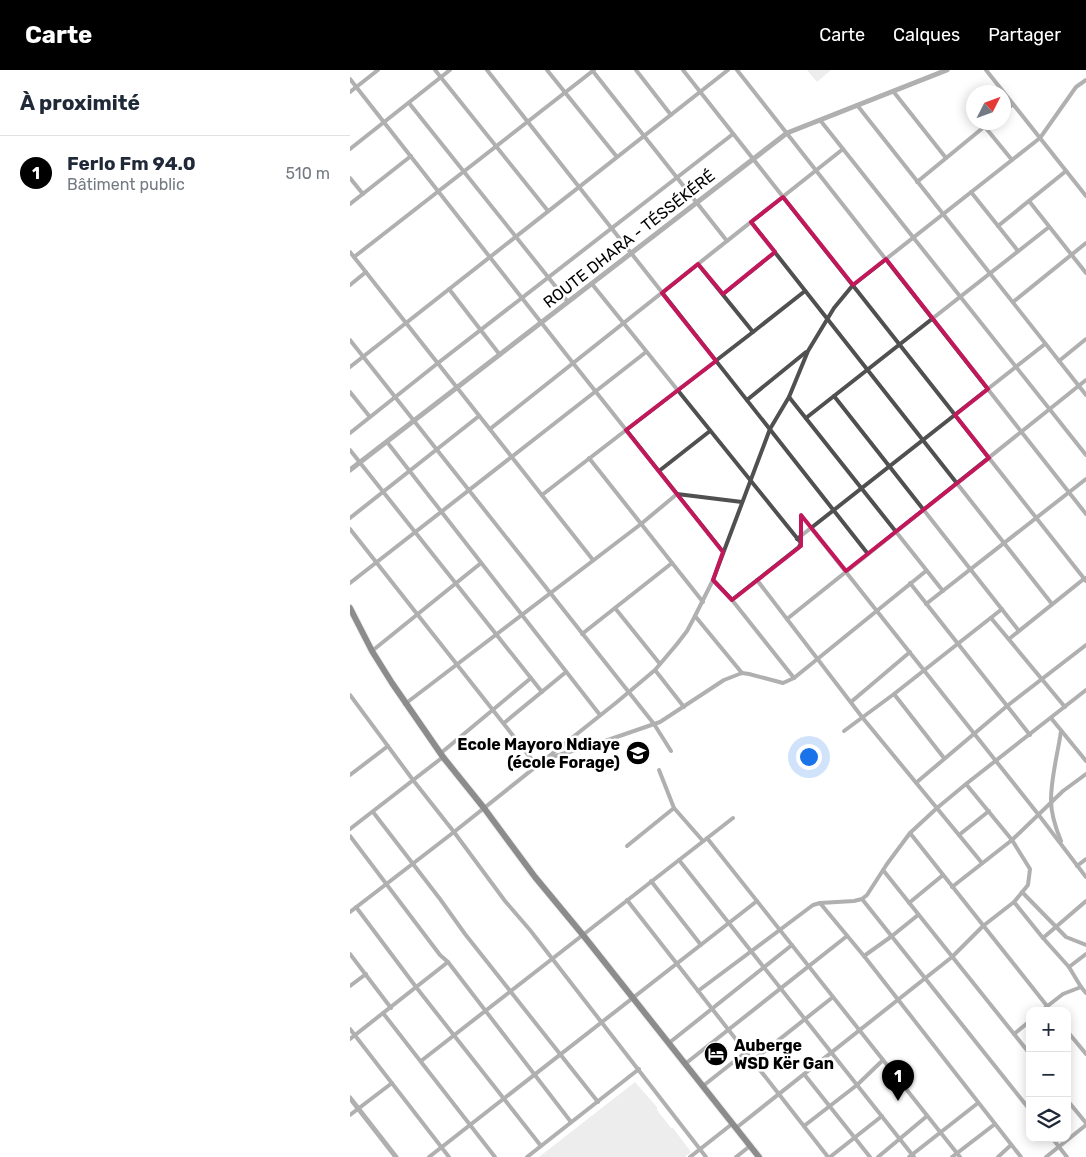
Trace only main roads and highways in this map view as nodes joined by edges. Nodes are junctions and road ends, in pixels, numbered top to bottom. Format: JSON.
{"nodes":[{"id":1,"x":350,"y":608,"type":"edge"},
{"id":2,"x":759,"y":1157,"type":"edge"}],
"edges":[{"from":1,"to":2,"type":"main road"}]}
